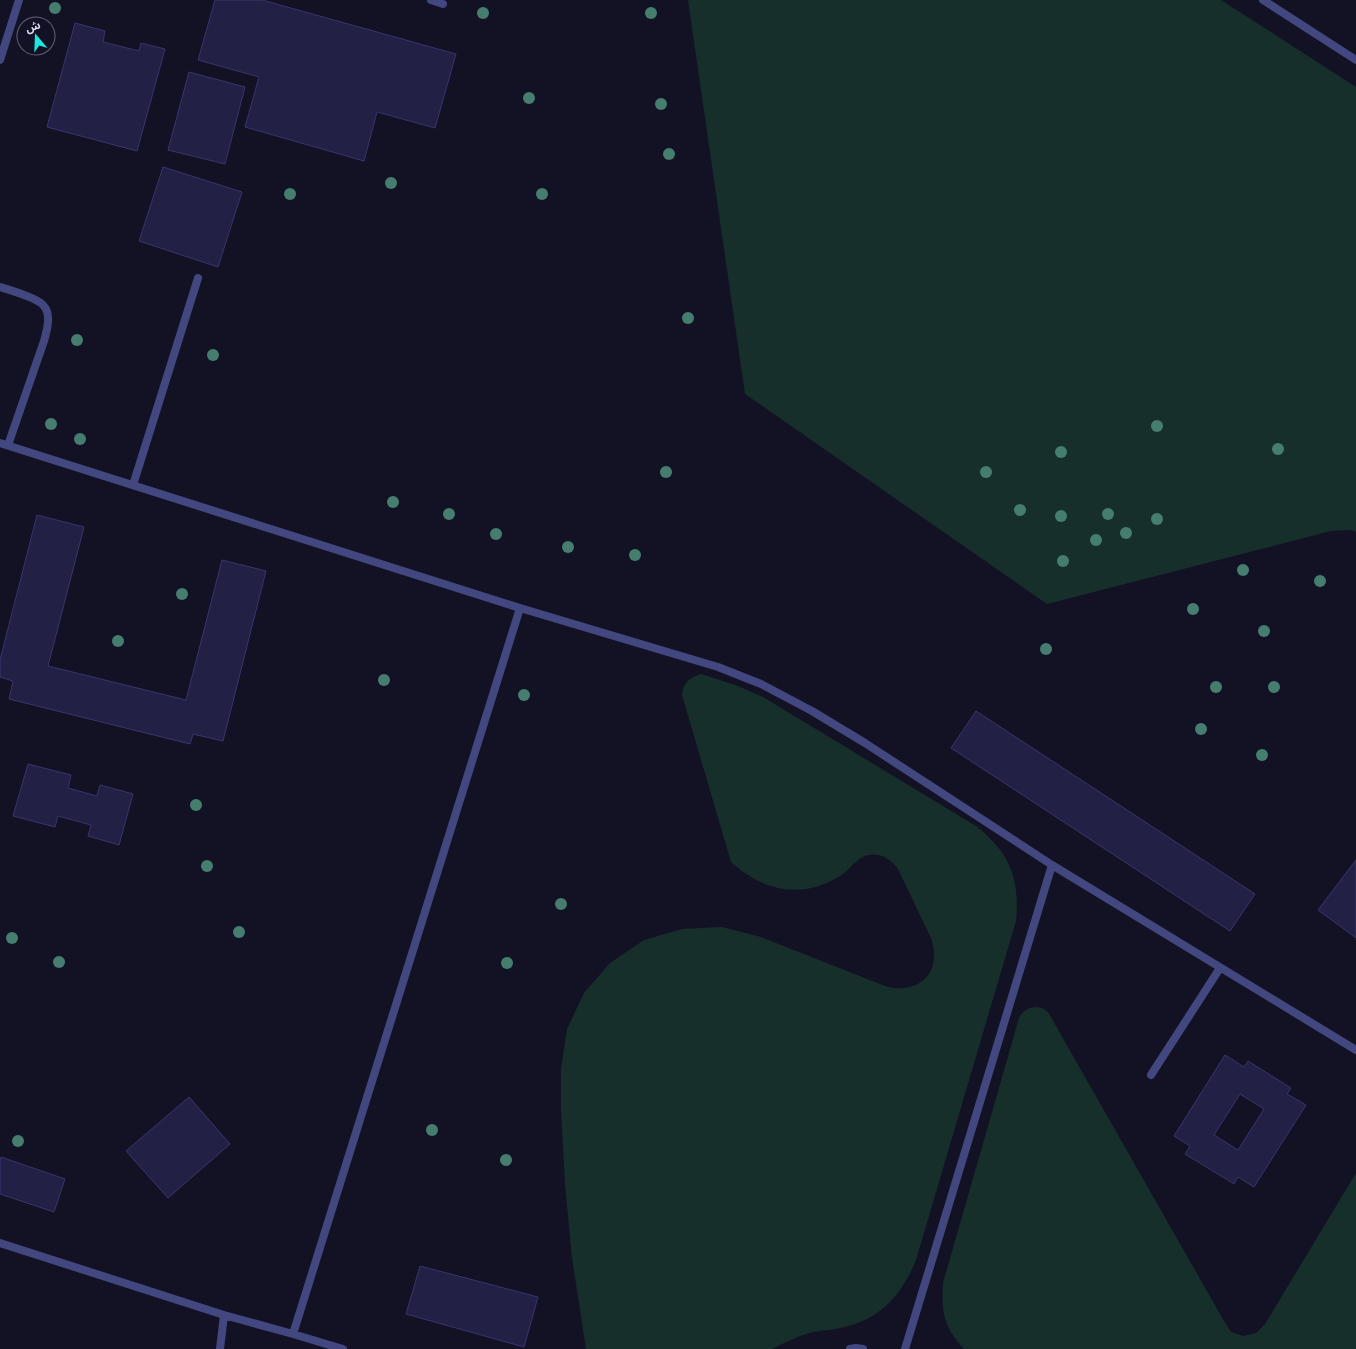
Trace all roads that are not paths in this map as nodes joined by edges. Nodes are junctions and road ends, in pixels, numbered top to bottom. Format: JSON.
{"nodes":[{"id":1,"x":19,"y":0,"type":"edge"},
{"id":2,"x":431,"y":0,"type":"edge"},
{"id":3,"x":1263,"y":0,"type":"edge"},
{"id":4,"x":443,"y":4,"type":"dead end"},
{"id":5,"x":0,"y":60,"type":"edge"},
{"id":6,"x":1356,"y":60,"type":"edge"},
{"id":7,"x":198,"y":278,"type":"dead end"},
{"id":8,"x":0,"y":287,"type":"edge"},
{"id":9,"x":4,"y":444,"type":"edge"},
{"id":10,"x":133,"y":485,"type":"junction"},
{"id":11,"x":520,"y":608,"type":"junction"},
{"id":12,"x":1052,"y":865,"type":"junction"},
{"id":13,"x":1220,"y":968,"type":"junction"},
{"id":14,"x":1356,"y":1050,"type":"edge"},
{"id":15,"x":1152,"y":1076,"type":"dead end"},
{"id":16,"x":0,"y":1243,"type":"edge"},
{"id":17,"x":224,"y":1315,"type":"junction"},
{"id":18,"x":292,"y":1334,"type":"junction"},
{"id":19,"x":220,"y":1349,"type":"edge"},
{"id":20,"x":343,"y":1349,"type":"edge"},
{"id":21,"x":850,"y":1349,"type":"edge"},
{"id":22,"x":863,"y":1349,"type":"edge"},
{"id":23,"x":905,"y":1349,"type":"edge"}],
"edges":[{"from":1,"to":5,"type":"lane"},
{"from":2,"to":4,"type":"lane"},
{"from":3,"to":6,"type":"lane"},
{"from":7,"to":10,"type":"lane"},
{"from":8,"to":9,"type":"lane"},
{"from":9,"to":10,"type":"lane"},
{"from":10,"to":11,"type":"lane"},
{"from":11,"to":12,"type":"lane"},
{"from":11,"to":18,"type":"lane"},
{"from":12,"to":13,"type":"lane"},
{"from":12,"to":23,"type":"lane"},
{"from":13,"to":14,"type":"lane"},
{"from":13,"to":15,"type":"lane"},
{"from":16,"to":17,"type":"lane"},
{"from":17,"to":18,"type":"lane"},
{"from":17,"to":19,"type":"lane"},
{"from":18,"to":20,"type":"lane"},
{"from":21,"to":22,"type":"lane"}]}
